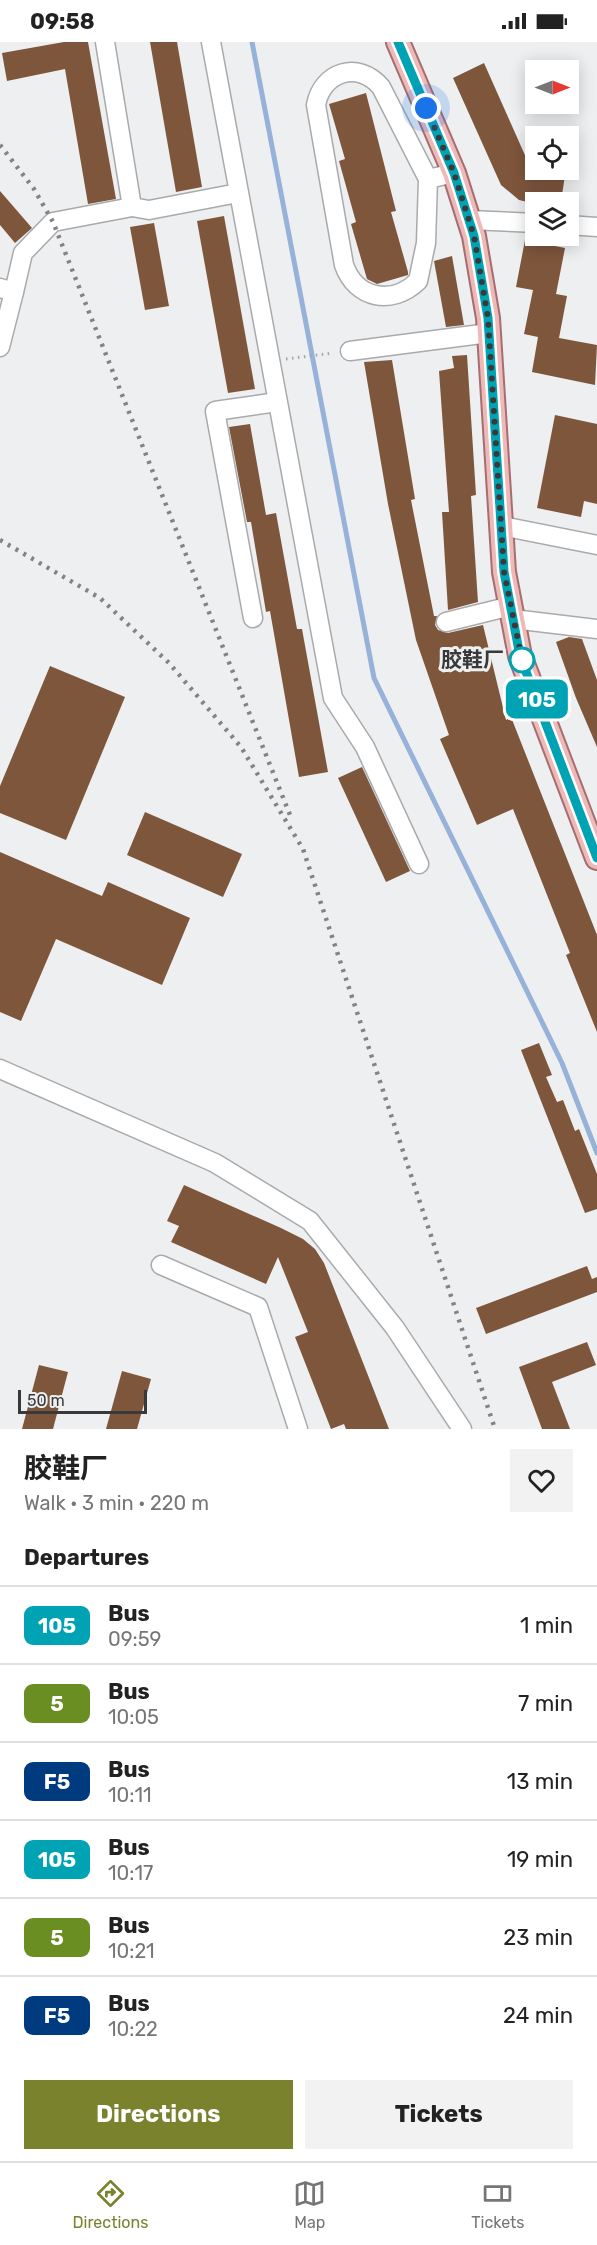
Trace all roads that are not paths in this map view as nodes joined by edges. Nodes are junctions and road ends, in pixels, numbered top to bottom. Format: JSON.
{"nodes":[{"id":1,"x":105,"y":42,"type":"edge"},
{"id":2,"x":211,"y":42,"type":"edge"},
{"id":3,"x":398,"y":42,"type":"edge"},
{"id":4,"x":454,"y":173,"type":"junction"},
{"id":5,"x":428,"y":179,"type":"junction"},
{"id":6,"x":238,"y":193,"type":"junction"},
{"id":7,"x":132,"y":207,"type":"junction"},
{"id":8,"x":469,"y":220,"type":"junction"},
{"id":9,"x":525,"y":223,"type":"edge"},
{"id":10,"x":579,"y":226,"type":"edge"},
{"id":11,"x":597,"y":227,"type":"edge"},
{"id":12,"x":7,"y":295,"type":"edge"},
{"id":13,"x":489,"y":333,"type":"junction"},
{"id":14,"x":0,"y":347,"type":"edge"},
{"id":15,"x":350,"y":351,"type":"road end"},
{"id":16,"x":277,"y":402,"type":"junction"},
{"id":17,"x":502,"y":526,"type":"junction"},
{"id":18,"x":597,"y":545,"type":"edge"},
{"id":19,"x":512,"y":612,"type":"junction"},
{"id":20,"x":253,"y":618,"type":"dead end"},
{"id":21,"x":446,"y":622,"type":"dead end"},
{"id":22,"x":597,"y":629,"type":"edge"},
{"id":23,"x":597,"y":858,"type":"edge"},
{"id":24,"x":419,"y":864,"type":"dead end"},
{"id":25,"x":0,"y":1069,"type":"edge"},
{"id":26,"x":161,"y":1265,"type":"dead end"},
{"id":27,"x":298,"y":1429,"type":"edge"},
{"id":28,"x":462,"y":1429,"type":"edge"}],
"edges":[{"from":1,"to":7,"type":"street"},
{"from":2,"to":6,"type":"street"},
{"from":3,"to":4,"type":"main road"},
{"from":4,"to":5,"type":"street"},
{"from":4,"to":8,"type":"main road"},
{"from":5,"to":5,"type":"street"},
{"from":6,"to":7,"type":"street"},
{"from":6,"to":16,"type":"street"},
{"from":7,"to":12,"type":"street"},
{"from":8,"to":9,"type":"street"},
{"from":8,"to":13,"type":"main road"},
{"from":10,"to":11,"type":"street"},
{"from":12,"to":14,"type":"street"},
{"from":13,"to":15,"type":"street"},
{"from":13,"to":17,"type":"main road"},
{"from":16,"to":20,"type":"street"},
{"from":16,"to":24,"type":"street"},
{"from":17,"to":18,"type":"street"},
{"from":17,"to":19,"type":"main road"},
{"from":19,"to":21,"type":"street"},
{"from":19,"to":22,"type":"street"},
{"from":19,"to":23,"type":"main road"},
{"from":25,"to":28,"type":"street"},
{"from":26,"to":27,"type":"street"}]}
